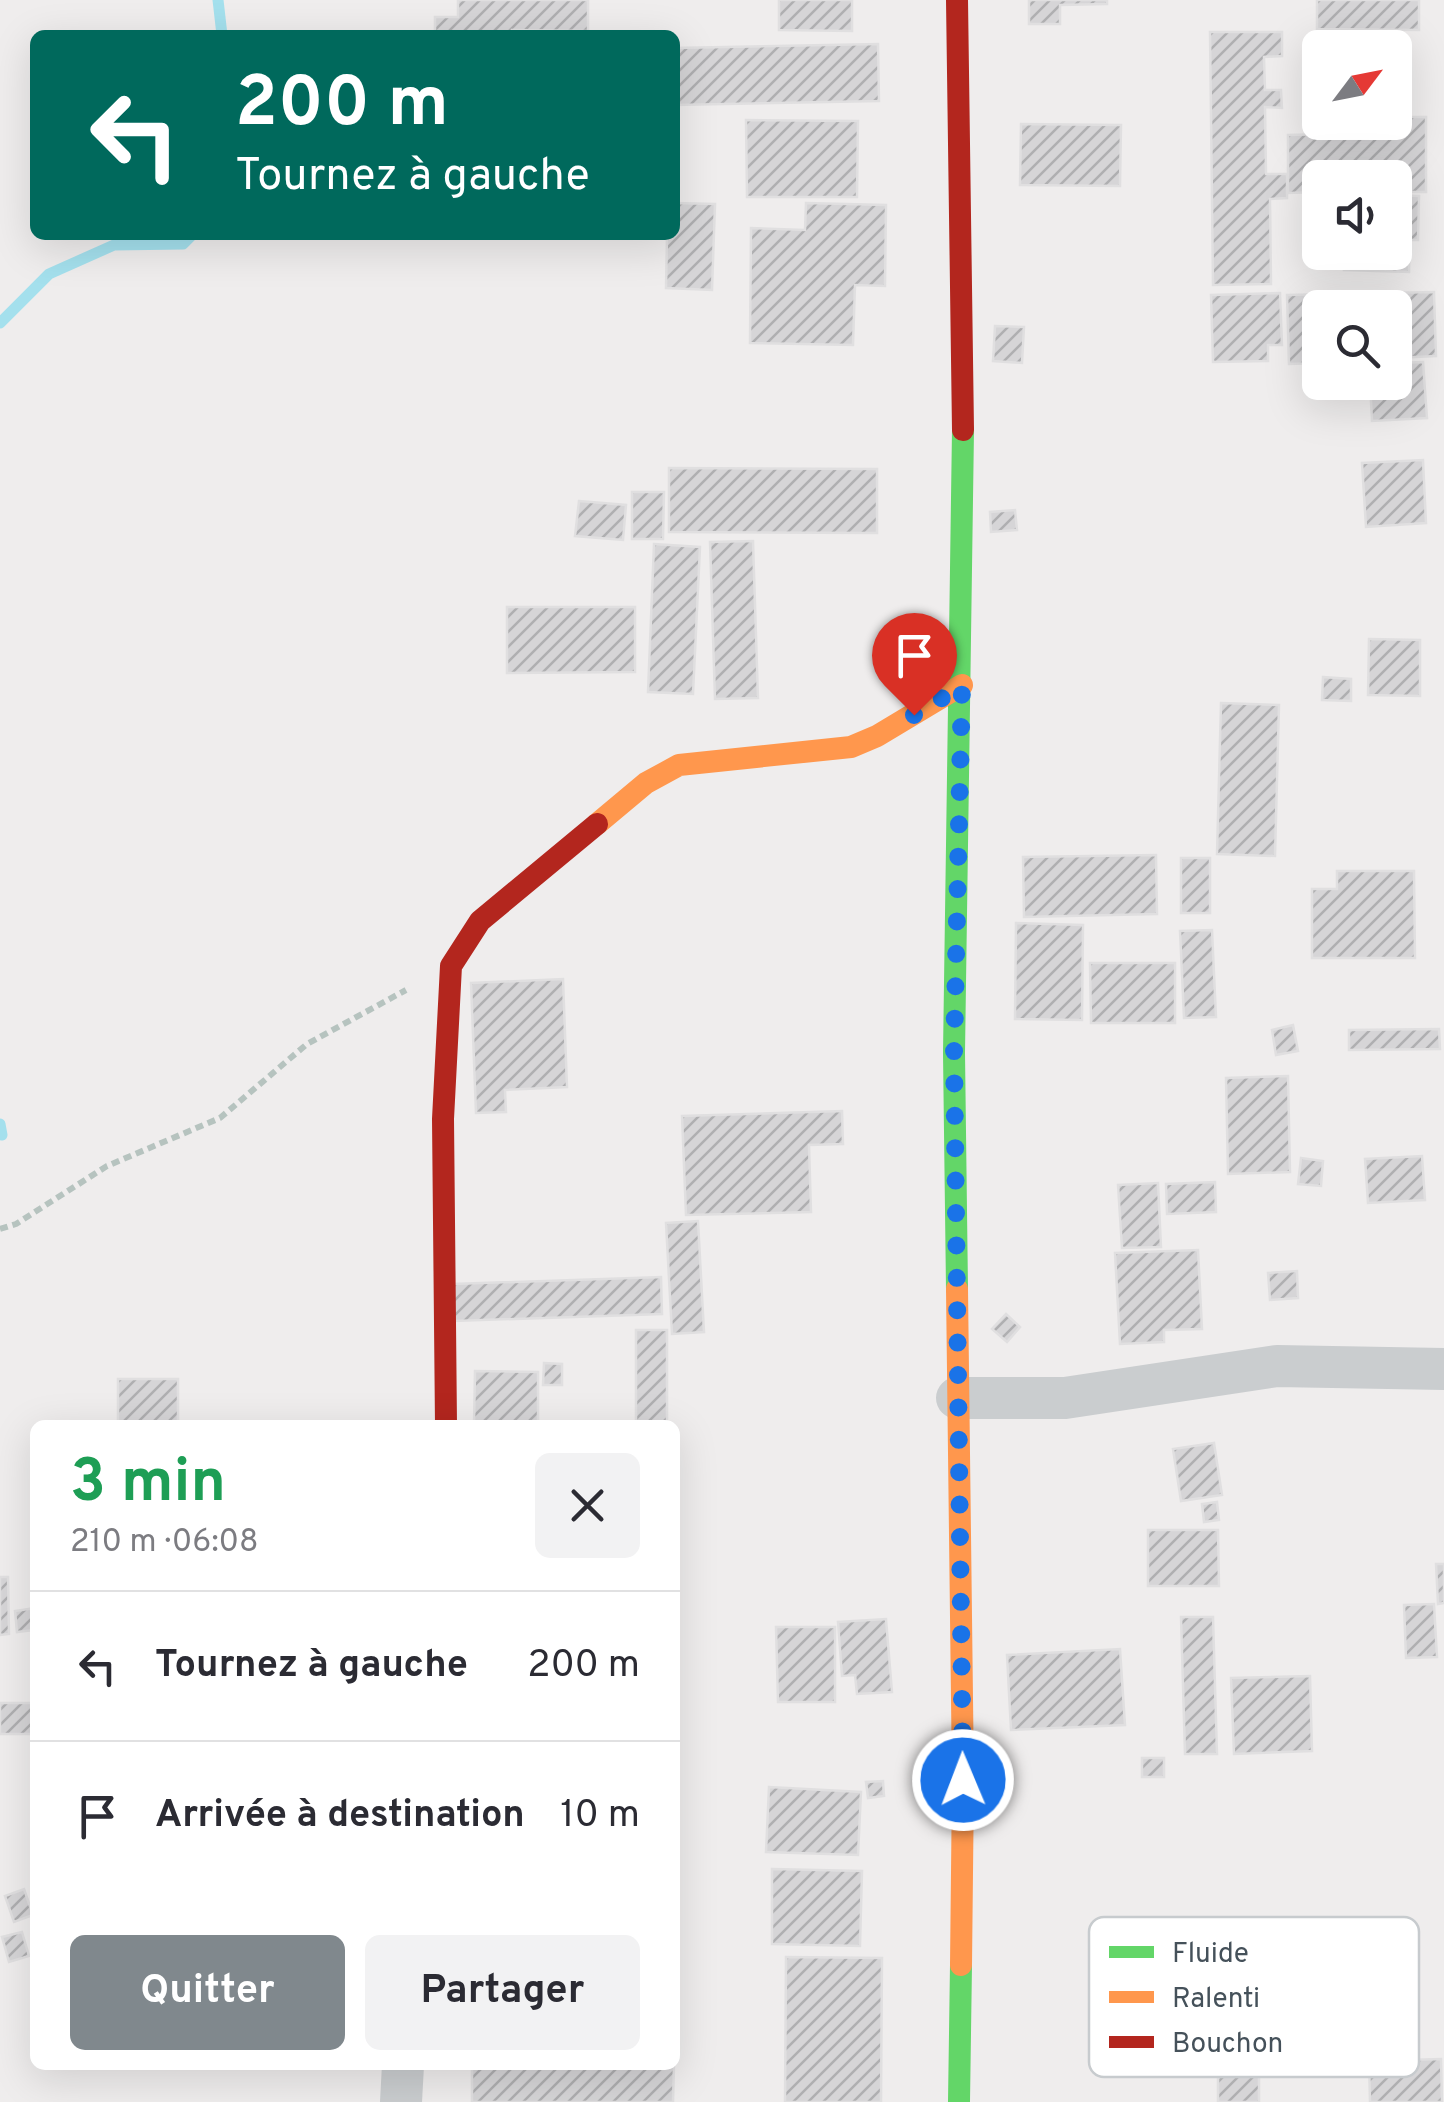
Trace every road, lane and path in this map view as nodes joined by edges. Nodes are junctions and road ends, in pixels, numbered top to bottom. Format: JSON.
{"nodes":[{"id":1,"x":957,"y":0,"type":"edge"},
{"id":2,"x":962,"y":686,"type":"junction"},
{"id":3,"x":452,"y":966,"type":"junction"},
{"id":4,"x":0,"y":1228,"type":"edge"},
{"id":5,"x":1444,"y":1369,"type":"edge"},
{"id":6,"x":956,"y":1398,"type":"junction"},
{"id":7,"x":446,"y":1420,"type":"edge"},
{"id":8,"x":403,"y":2070,"type":"edge"},
{"id":9,"x":401,"y":2102,"type":"edge"},
{"id":10,"x":959,"y":2102,"type":"edge"}],
"edges":[{"from":1,"to":2,"type":"street"},
{"from":2,"to":3,"type":"street"},
{"from":2,"to":6,"type":"street"},
{"from":3,"to":4,"type":"path"},
{"from":3,"to":7,"type":"street"},
{"from":5,"to":6,"type":"street"},
{"from":6,"to":10,"type":"street"},
{"from":8,"to":9,"type":"street"}]}
